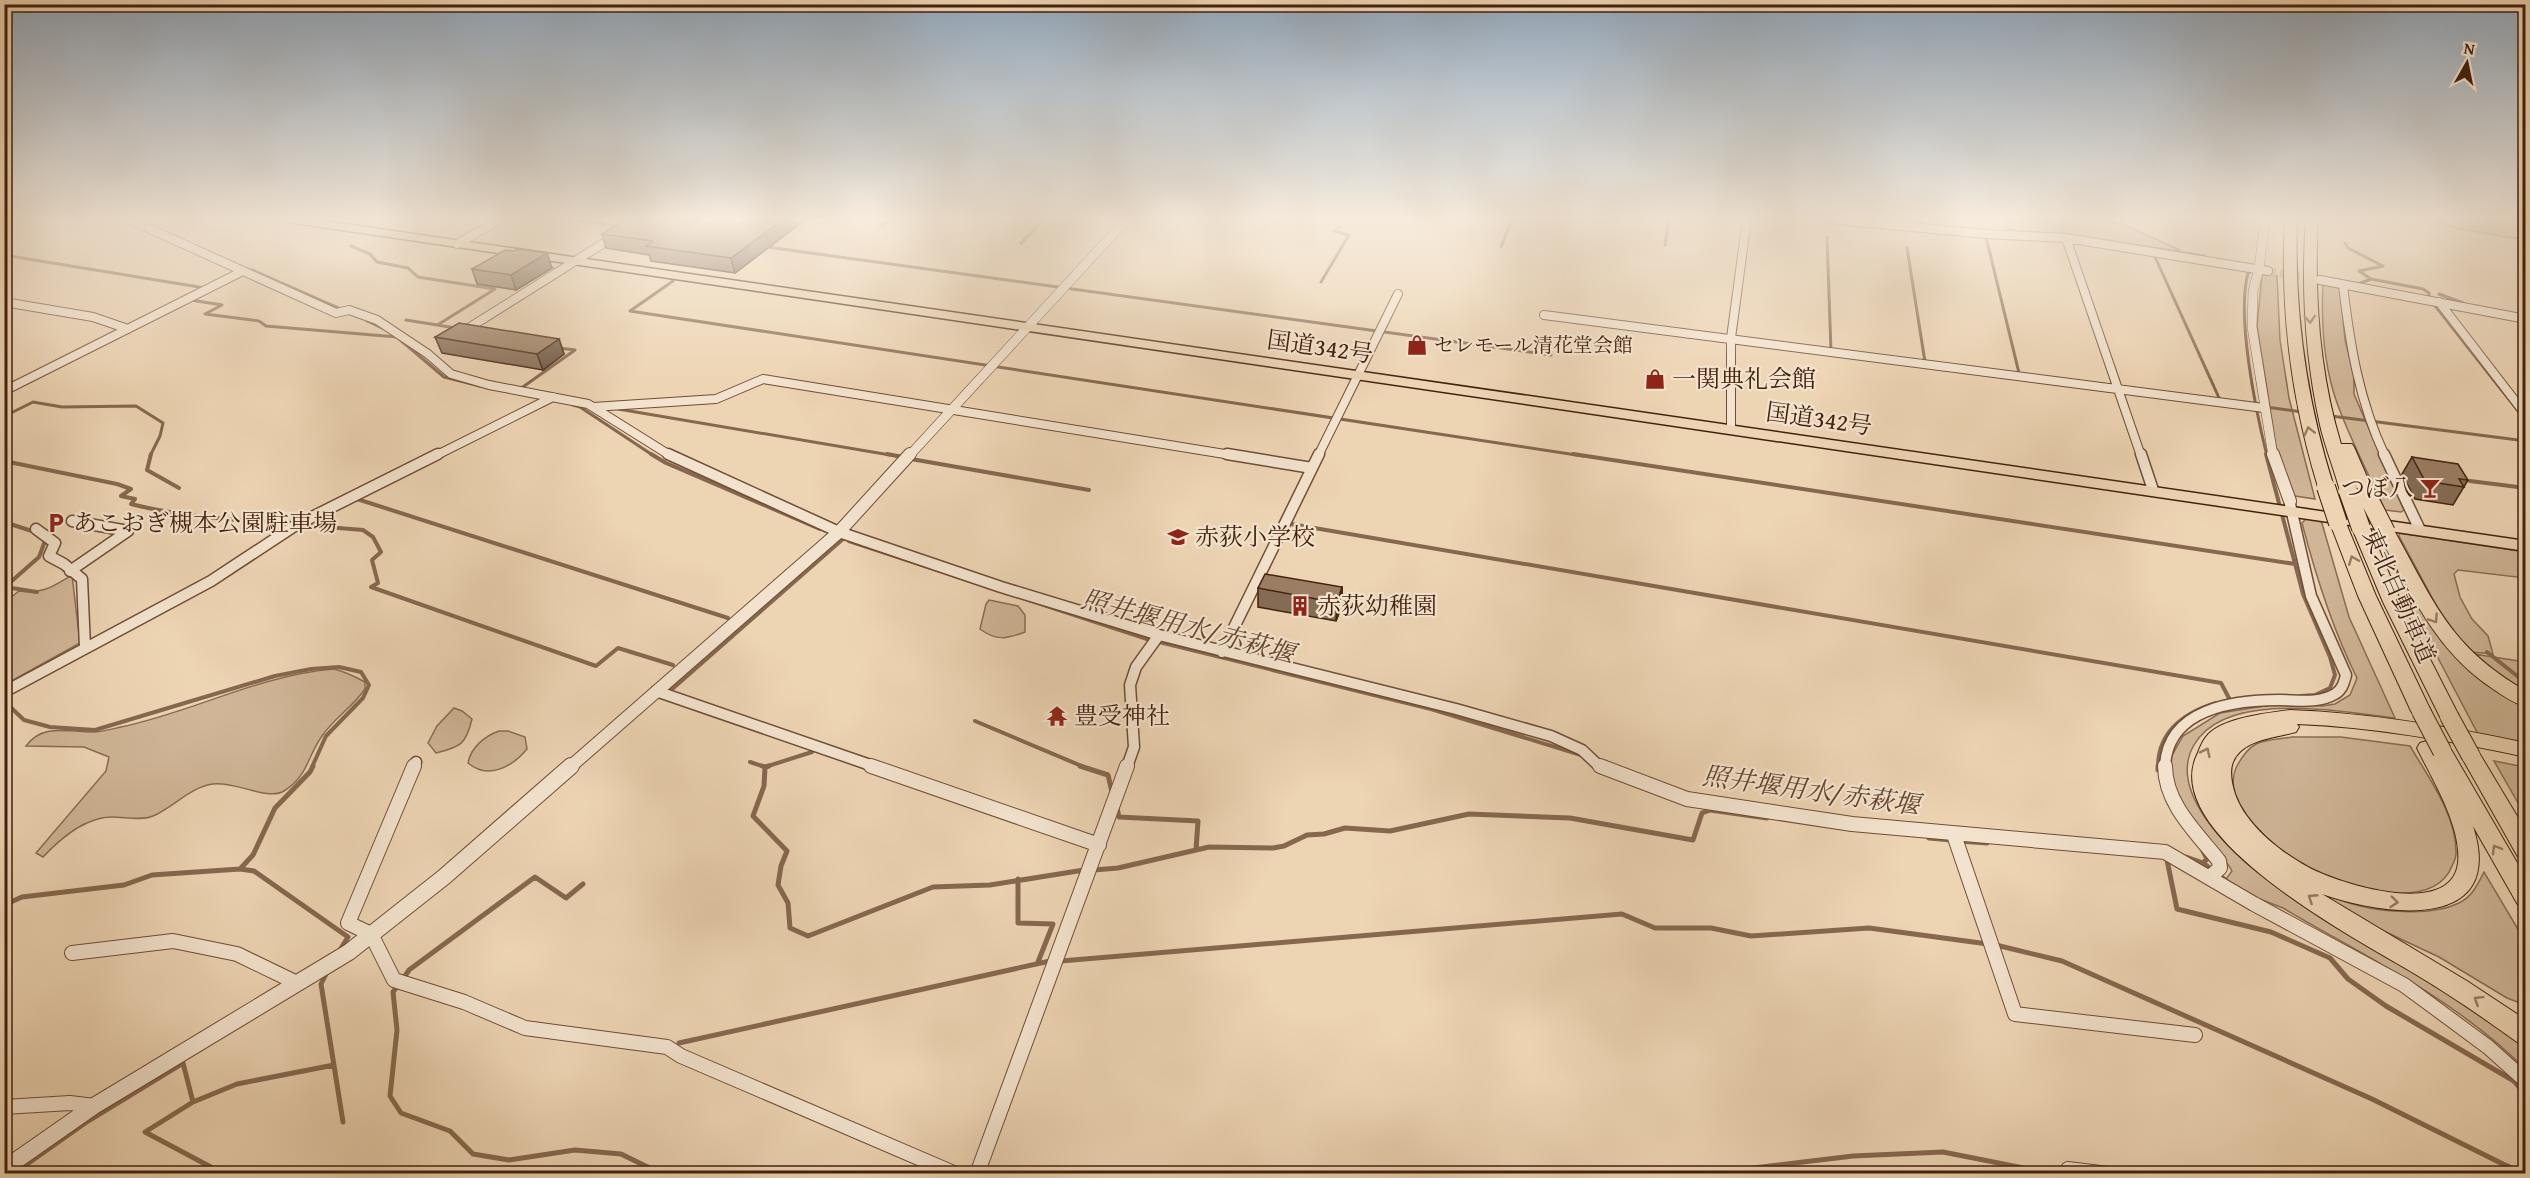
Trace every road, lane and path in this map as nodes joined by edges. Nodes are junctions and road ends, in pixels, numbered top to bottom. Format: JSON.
{"nodes":[{"id":1,"x":237,"y":274,"type":"edge"},
{"id":2,"x":250,"y":274,"type":"edge"},
{"id":3,"x":555,"y":274,"type":"edge"},
{"id":4,"x":683,"y":274,"type":"edge"},
{"id":5,"x":1077,"y":274,"type":"edge"},
{"id":6,"x":1740,"y":274,"type":"edge"},
{"id":7,"x":2079,"y":274,"type":"edge"},
{"id":8,"x":2262,"y":274,"type":"edge"},
{"id":9,"x":2290,"y":274,"type":"edge"},
{"id":10,"x":2310,"y":274,"type":"edge"},
{"id":11,"x":2320,"y":280,"type":"tunnel mouth"},
{"id":12,"x":2343,"y":285,"type":"junction"},
{"id":13,"x":1398,"y":294,"type":"dead end"},
{"id":14,"x":4,"y":302,"type":"edge"},
{"id":15,"x":2439,"y":302,"type":"junction"},
{"id":16,"x":1544,"y":315,"type":"dead end"},
{"id":17,"x":2526,"y":319,"type":"edge"},
{"id":18,"x":1031,"y":324,"type":"junction"},
{"id":19,"x":128,"y":329,"type":"junction"},
{"id":20,"x":455,"y":337,"type":"edge"},
{"id":21,"x":1731,"y":338,"type":"junction"},
{"id":22,"x":437,"y":348,"type":"edge"},
{"id":23,"x":428,"y":354,"type":"junction"},
{"id":24,"x":1360,"y":371,"type":"junction"},
{"id":25,"x":2319,"y":381,"type":"junction"},
{"id":26,"x":2120,"y":389,"type":"junction"},
{"id":27,"x":4,"y":391,"type":"edge"},
{"id":28,"x":554,"y":397,"type":"junction"},
{"id":29,"x":592,"y":407,"type":"junction"},
{"id":30,"x":2264,"y":408,"type":"junction"},
{"id":31,"x":954,"y":410,"type":"junction"},
{"id":32,"x":2526,"y":415,"type":"edge"},
{"id":33,"x":1731,"y":425,"type":"junction"},
{"id":34,"x":1312,"y":468,"type":"junction"},
{"id":35,"x":2152,"y":485,"type":"junction"},
{"id":36,"x":2291,"y":506,"type":"junction"},
{"id":37,"x":72,"y":521,"type":"dead end"},
{"id":38,"x":2417,"y":524,"type":"junction"},
{"id":39,"x":36,"y":529,"type":"dead end"},
{"id":40,"x":839,"y":532,"type":"junction"},
{"id":41,"x":2526,"y":535,"type":"edge"},
{"id":42,"x":2526,"y":546,"type":"edge"},
{"id":43,"x":70,"y":571,"type":"junction"},
{"id":44,"x":1159,"y":635,"type":"junction"},
{"id":45,"x":85,"y":646,"type":"junction"},
{"id":46,"x":1222,"y":652,"type":"junction"},
{"id":47,"x":656,"y":691,"type":"junction"},
{"id":48,"x":4,"y":692,"type":"edge"},
{"id":49,"x":2526,"y":699,"type":"edge"},
{"id":50,"x":2434,"y":750,"type":"junction"},
{"id":51,"x":2526,"y":750,"type":"edge"},
{"id":52,"x":2526,"y":759,"type":"edge"},
{"id":53,"x":416,"y":762,"type":"dead end"},
{"id":54,"x":1954,"y":835,"type":"junction"},
{"id":55,"x":1099,"y":846,"type":"junction"},
{"id":56,"x":2526,"y":851,"type":"edge"},
{"id":57,"x":2210,"y":878,"type":"junction"},
{"id":58,"x":2526,"y":899,"type":"edge"},
{"id":59,"x":371,"y":934,"type":"junction"},
{"id":60,"x":72,"y":953,"type":"dead end"},
{"id":61,"x":297,"y":983,"type":"junction"},
{"id":62,"x":2526,"y":1034,"type":"edge"},
{"id":63,"x":2195,"y":1035,"type":"dead end"},
{"id":64,"x":2526,"y":1080,"type":"edge"},
{"id":65,"x":94,"y":1106,"type":"junction"},
{"id":66,"x":4,"y":1107,"type":"edge"},
{"id":67,"x":4,"y":1169,"type":"edge"},
{"id":68,"x":2068,"y":1169,"type":"dead end"},
{"id":69,"x":956,"y":1173,"type":"edge"},
{"id":70,"x":977,"y":1173,"type":"edge"},
{"id":71,"x":2108,"y":1173,"type":"edge"}],
"edges":[{"from":1,"to":19,"type":"street"},
{"from":2,"to":23,"type":"street"},
{"from":3,"to":20,"type":"street"},
{"from":4,"to":18,"type":"highway","name":"国道342号"},
{"from":5,"to":18,"type":"street"},
{"from":6,"to":21,"type":"street"},
{"from":7,"to":26,"type":"street"},
{"from":8,"to":30,"type":"street"},
{"from":50,"to":9,"type":"highway","name":"東北自動車道","one_way":true,"bridge":true},
{"from":10,"to":25,"type":"highway","name":"東北自動車道","one_way":true},
{"from":11,"to":12,"type":"street"},
{"from":12,"to":15,"type":"street"},
{"from":12,"to":38,"type":"street"},
{"from":13,"to":24,"type":"street"},
{"from":14,"to":19,"type":"street"},
{"from":15,"to":17,"type":"street"},
{"from":15,"to":32,"type":"street"},
{"from":16,"to":21,"type":"street"},
{"from":18,"to":24,"type":"highway","name":"国道342号"},
{"from":18,"to":31,"type":"street"},
{"from":19,"to":27,"type":"street"},
{"from":21,"to":26,"type":"street"},
{"from":21,"to":33,"type":"street"},
{"from":22,"to":23,"type":"street"},
{"from":23,"to":28,"type":"street"},
{"from":24,"to":33,"type":"highway","name":"国道342号"},
{"from":24,"to":34,"type":"street"},
{"from":25,"to":49,"type":"highway","one_way":true,"bridge":true},
{"from":25,"to":56,"type":"highway","name":"東北自動車道","bridge":true},
{"from":26,"to":30,"type":"street"},
{"from":26,"to":35,"type":"street"},
{"from":28,"to":29,"type":"street"},
{"from":28,"to":45,"type":"street"},
{"from":29,"to":31,"type":"street"},
{"from":29,"to":40,"type":"street"},
{"from":30,"to":36,"type":"street"},
{"from":31,"to":34,"type":"street"},
{"from":31,"to":40,"type":"street"},
{"from":33,"to":35,"type":"highway","name":"国道342号"},
{"from":34,"to":46,"type":"street"},
{"from":35,"to":36,"type":"highway","name":"国道342号"},
{"from":36,"to":38,"type":"highway","name":"国道342号"},
{"from":36,"to":57,"type":"street"},
{"from":37,"to":43,"type":"street"},
{"from":38,"to":41,"type":"highway","name":"国道342号"},
{"from":38,"to":42,"type":"highway","name":"国道342号"},
{"from":39,"to":43,"type":"street"},
{"from":40,"to":44,"type":"street"},
{"from":40,"to":47,"type":"street"},
{"from":43,"to":45,"type":"street"},
{"from":44,"to":46,"type":"street"},
{"from":44,"to":55,"type":"street"},
{"from":45,"to":48,"type":"street"},
{"from":46,"to":54,"type":"street"},
{"from":47,"to":55,"type":"street"},
{"from":47,"to":59,"type":"street"},
{"from":52,"to":50,"type":"highway","one_way":true},
{"from":58,"to":50,"type":"highway","name":"東北自動車道","one_way":true},
{"from":62,"to":51,"type":"highway","one_way":true},
{"from":53,"to":59,"type":"street"},
{"from":54,"to":57,"type":"street"},
{"from":54,"to":63,"type":"street"},
{"from":55,"to":70,"type":"street"},
{"from":57,"to":64,"type":"street"},
{"from":59,"to":61,"type":"street"},
{"from":59,"to":69,"type":"street"},
{"from":60,"to":61,"type":"street"},
{"from":61,"to":65,"type":"street"},
{"from":65,"to":66,"type":"street"},
{"from":65,"to":67,"type":"street"},
{"from":68,"to":71,"type":"street"}]}
